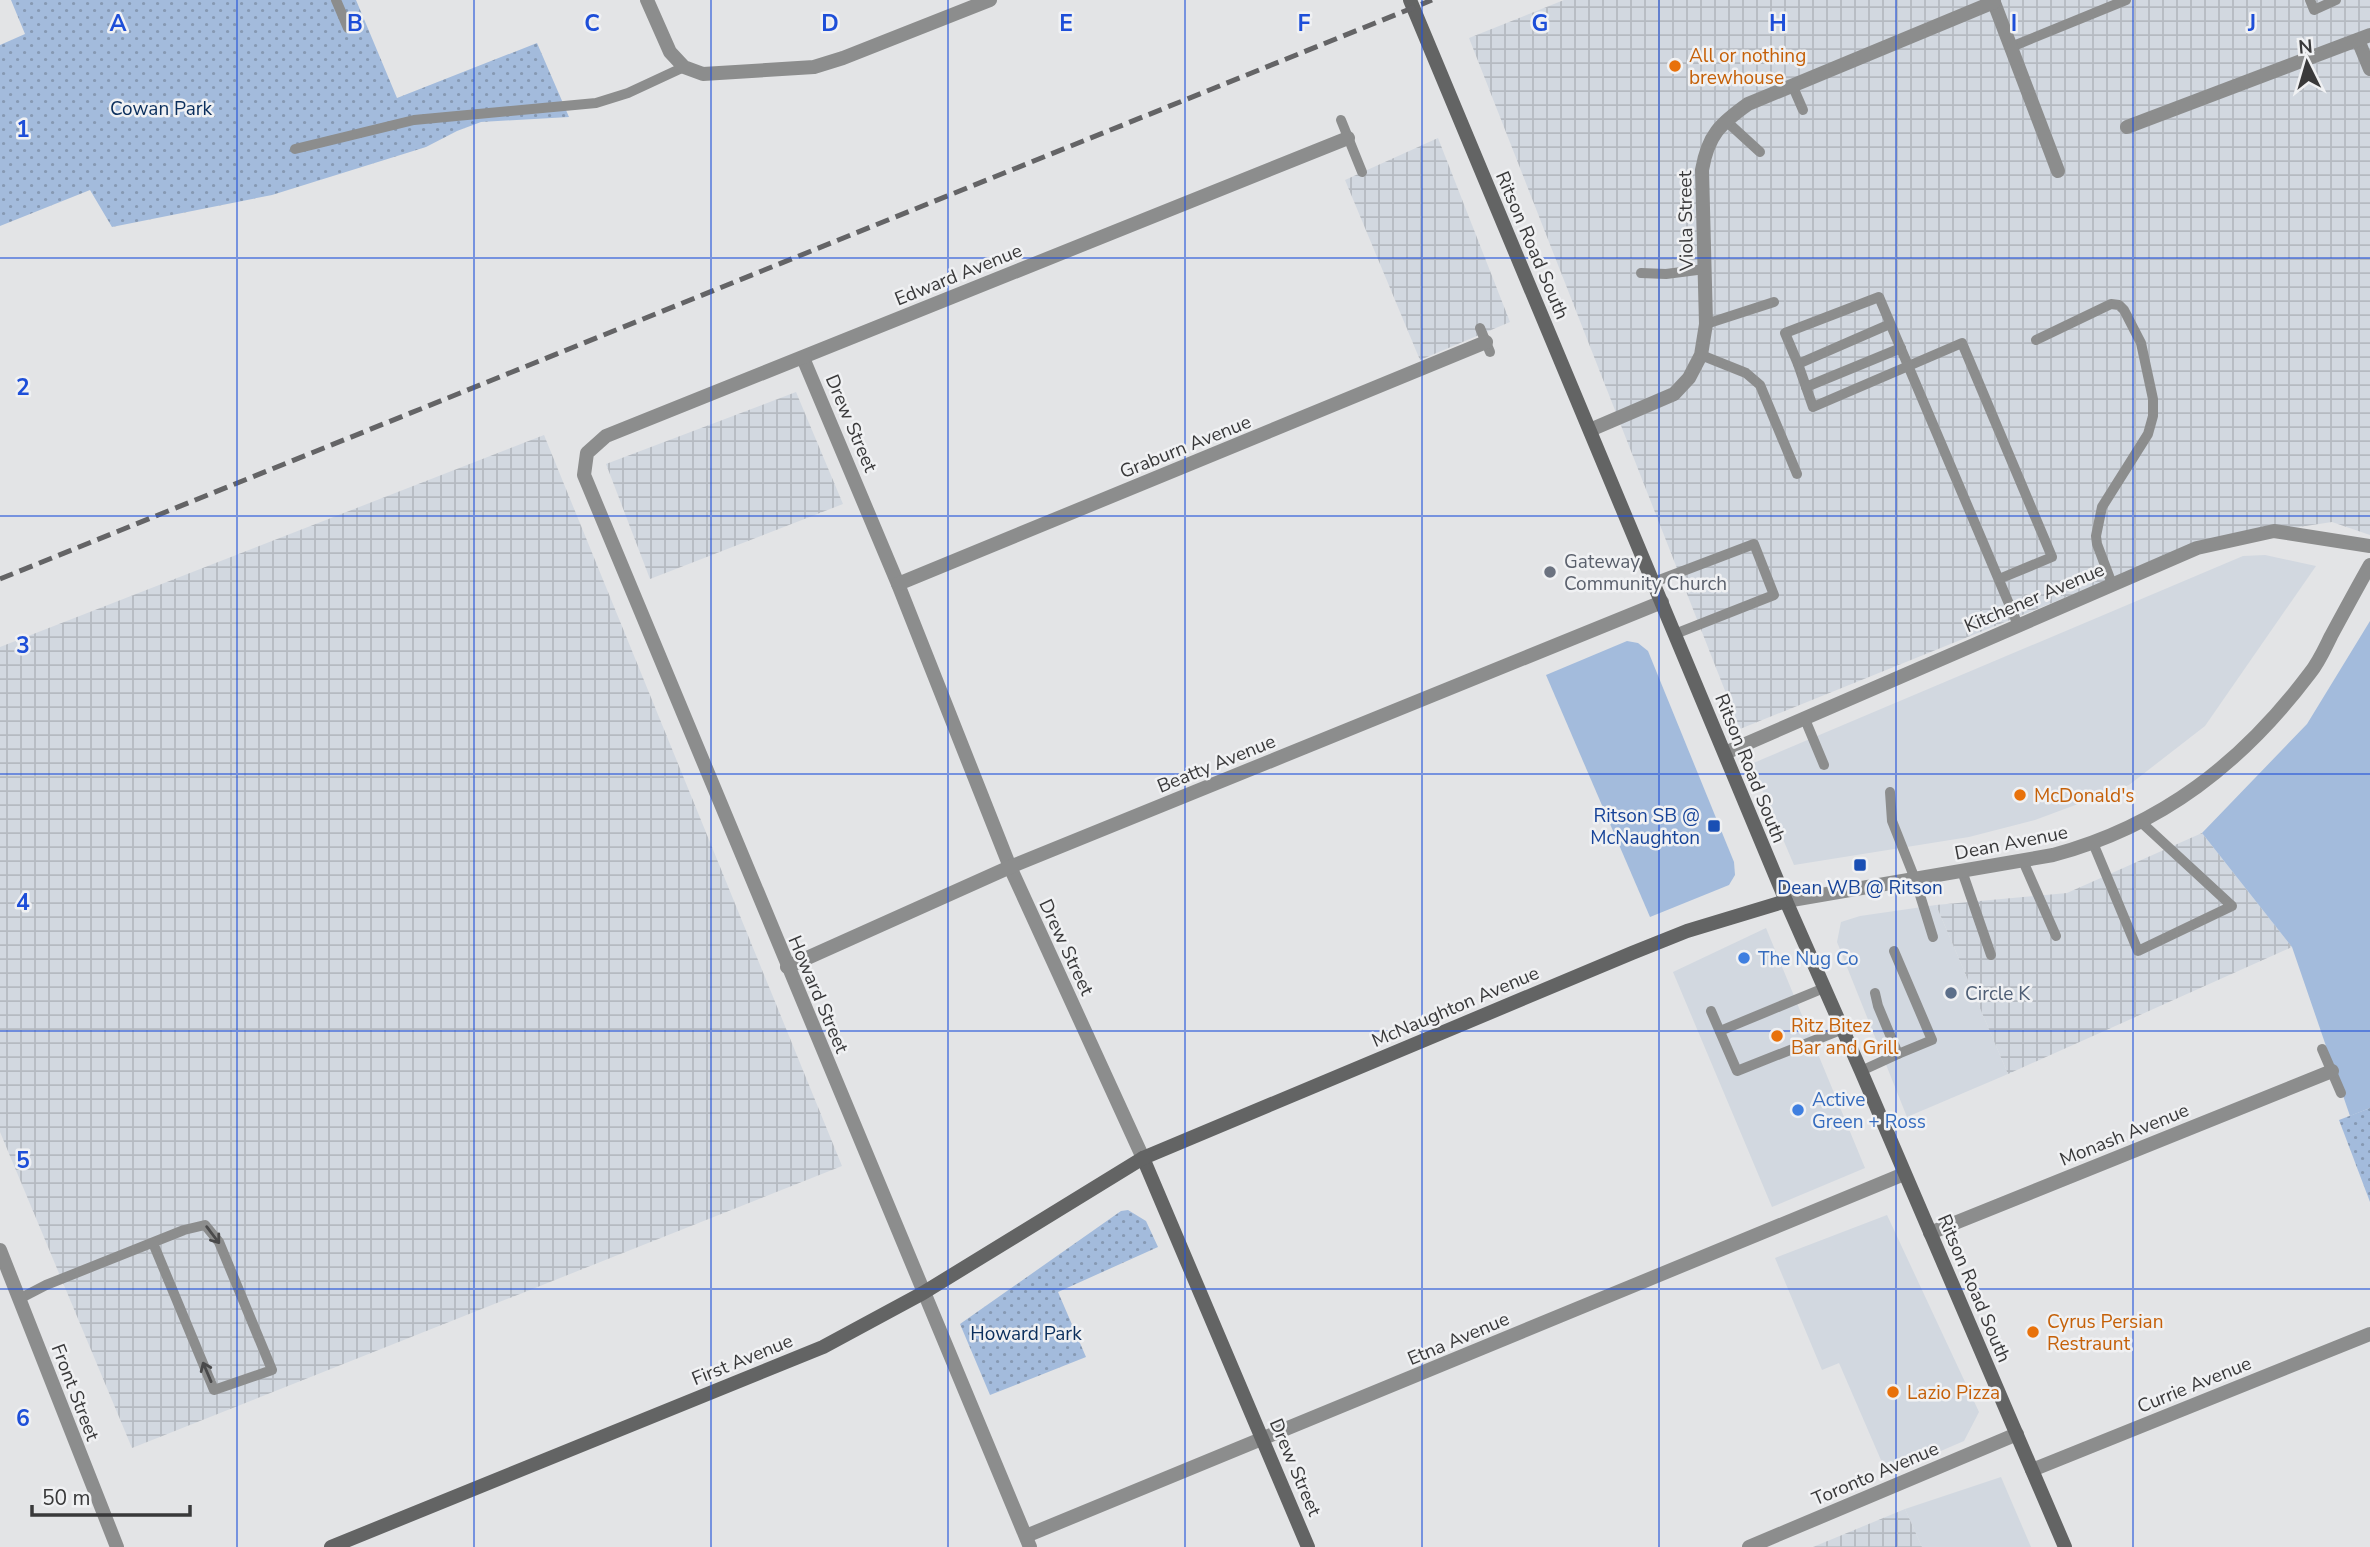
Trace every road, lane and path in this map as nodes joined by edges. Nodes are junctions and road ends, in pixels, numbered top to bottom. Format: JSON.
{"nodes":[{"id":1,"x":336,"y":0,"type":"edge"},
{"id":2,"x":647,"y":0,"type":"edge"},
{"id":3,"x":990,"y":0,"type":"edge"},
{"id":4,"x":1410,"y":0,"type":"edge"},
{"id":5,"x":2126,"y":0,"type":"edge"},
{"id":6,"x":2310,"y":0,"type":"edge"},
{"id":7,"x":2336,"y":0,"type":"edge"},
{"id":8,"x":1994,"y":1,"type":"edge"},
{"id":9,"x":348,"y":28,"type":"dead end"},
{"id":10,"x":2364,"y":38,"type":"edge"},
{"id":11,"x":2011,"y":47,"type":"junction"},
{"id":12,"x":684,"y":67,"type":"junction"},
{"id":13,"x":2370,"y":69,"type":"edge"},
{"id":14,"x":1793,"y":87,"type":"junction"},
{"id":15,"x":1803,"y":110,"type":"dead end"},
{"id":16,"x":1341,"y":120,"type":"dead end"},
{"id":17,"x":1725,"y":120,"type":"junction"},
{"id":18,"x":2127,"y":127,"type":"dead end"},
{"id":19,"x":1348,"y":138,"type":"junction"},
{"id":20,"x":295,"y":149,"type":"dead end"},
{"id":21,"x":1760,"y":152,"type":"dead end"},
{"id":22,"x":2058,"y":171,"type":"dead end"},
{"id":23,"x":1362,"y":172,"type":"dead end"},
{"id":24,"x":1705,"y":269,"type":"junction"},
{"id":25,"x":1641,"y":273,"type":"dead end"},
{"id":26,"x":1774,"y":302,"type":"dead end"},
{"id":27,"x":1706,"y":324,"type":"junction"},
{"id":28,"x":1890,"y":324,"type":"junction"},
{"id":29,"x":1480,"y":328,"type":"dead end"},
{"id":30,"x":2036,"y":340,"type":"dead end"},
{"id":31,"x":1488,"y":347,"type":"joint"},
{"id":32,"x":1901,"y":348,"type":"junction"},
{"id":33,"x":1701,"y":355,"type":"junction"},
{"id":34,"x":803,"y":358,"type":"junction"},
{"id":35,"x":1798,"y":364,"type":"junction"},
{"id":36,"x":1908,"y":365,"type":"junction"},
{"id":37,"x":1806,"y":387,"type":"junction"},
{"id":38,"x":1590,"y":430,"type":"junction"},
{"id":39,"x":587,"y":453,"type":"joint"},
{"id":40,"x":1797,"y":474,"type":"dead end"},
{"id":41,"x":2370,"y":546,"type":"edge"},
{"id":42,"x":2370,"y":565,"type":"edge"},
{"id":43,"x":1999,"y":579,"type":"junction"},
{"id":44,"x":1654,"y":582,"type":"junction"},
{"id":45,"x":898,"y":584,"type":"junction"},
{"id":46,"x":2112,"y":584,"type":"junction"},
{"id":47,"x":1662,"y":602,"type":"junction"},
{"id":48,"x":2018,"y":625,"type":"junction"},
{"id":49,"x":1675,"y":634,"type":"junction"},
{"id":50,"x":1804,"y":717,"type":"junction"},
{"id":51,"x":1725,"y":753,"type":"junction"},
{"id":52,"x":1824,"y":765,"type":"dead end"},
{"id":53,"x":1890,"y":792,"type":"dead end"},
{"id":54,"x":2142,"y":822,"type":"junction"},
{"id":55,"x":2093,"y":843,"type":"junction"},
{"id":56,"x":2023,"y":861,"type":"junction"},
{"id":57,"x":1010,"y":867,"type":"junction"},
{"id":58,"x":1962,"y":871,"type":"junction"},
{"id":59,"x":1915,"y":879,"type":"junction"},
{"id":60,"x":1786,"y":901,"type":"junction"},
{"id":61,"x":2056,"y":936,"type":"dead end"},
{"id":62,"x":1933,"y":937,"type":"dead end"},
{"id":63,"x":1894,"y":951,"type":"dead end"},
{"id":64,"x":1992,"y":955,"type":"dead end"},
{"id":65,"x":787,"y":967,"type":"junction"},
{"id":66,"x":1824,"y":988,"type":"junction"},
{"id":67,"x":1875,"y":993,"type":"dead end"},
{"id":68,"x":1711,"y":1011,"type":"dead end"},
{"id":69,"x":1843,"y":1029,"type":"junction"},
{"id":70,"x":1720,"y":1031,"type":"junction"},
{"id":71,"x":2322,"y":1049,"type":"dead end"},
{"id":72,"x":1898,"y":1055,"type":"junction"},
{"id":73,"x":1861,"y":1071,"type":"junction"},
{"id":74,"x":2332,"y":1071,"type":"junction"},
{"id":75,"x":2341,"y":1093,"type":"dead end"},
{"id":76,"x":1143,"y":1158,"type":"junction"},
{"id":77,"x":1904,"y":1174,"type":"junction"},
{"id":78,"x":1930,"y":1233,"type":"junction"},
{"id":79,"x":153,"y":1243,"type":"junction"},
{"id":80,"x":0,"y":1250,"type":"edge"},
{"id":81,"x":923,"y":1293,"type":"junction"},
{"id":82,"x":19,"y":1299,"type":"junction"},
{"id":83,"x":2370,"y":1334,"type":"edge"},
{"id":84,"x":2017,"y":1434,"type":"junction"},
{"id":85,"x":1264,"y":1440,"type":"junction"},
{"id":86,"x":2032,"y":1470,"type":"junction"},
{"id":87,"x":1028,"y":1542,"type":"edge"},
{"id":88,"x":117,"y":1547,"type":"edge"},
{"id":89,"x":331,"y":1547,"type":"edge"},
{"id":90,"x":1308,"y":1547,"type":"edge"},
{"id":91,"x":1749,"y":1547,"type":"edge"},
{"id":92,"x":2065,"y":1547,"type":"edge"}],
"edges":[{"from":1,"to":9,"type":"lane"},
{"from":2,"to":12,"type":"street"},
{"from":3,"to":12,"type":"street"},
{"from":4,"to":38,"type":"main road","name":"Ritson Road South"},
{"from":5,"to":11,"type":"lane"},
{"from":6,"to":7,"type":"lane"},
{"from":8,"to":11,"type":"street"},
{"from":8,"to":14,"type":"street","name":"Viola Street"},
{"from":10,"to":13,"type":"street"},
{"from":10,"to":18,"type":"street"},
{"from":11,"to":22,"type":"street"},
{"from":12,"to":20,"type":"lane"},
{"from":14,"to":15,"type":"lane"},
{"from":14,"to":17,"type":"street","name":"Viola Street"},
{"from":16,"to":19,"type":"lane"},
{"from":17,"to":21,"type":"lane"},
{"from":17,"to":24,"type":"street","name":"Viola Street"},
{"from":19,"to":23,"type":"lane"},
{"from":19,"to":34,"type":"street","name":"Edward Avenue"},
{"from":24,"to":25,"type":"lane"},
{"from":24,"to":27,"type":"street","name":"Viola Street"},
{"from":26,"to":27,"type":"lane"},
{"from":27,"to":33,"type":"street","name":"Viola Street"},
{"from":28,"to":32,"type":"lane"},
{"from":28,"to":35,"type":"lane"},
{"from":28,"to":35,"type":"lane"},
{"from":29,"to":31,"type":"lane"},
{"from":30,"to":46,"type":"lane"},
{"from":31,"to":45,"type":"street","name":"Graburn Avenue"},
{"from":32,"to":36,"type":"lane"},
{"from":32,"to":37,"type":"lane"},
{"from":33,"to":38,"type":"street","name":"Viola Street"},
{"from":33,"to":40,"type":"lane"},
{"from":34,"to":39,"type":"street","name":"Edward Avenue"},
{"from":34,"to":45,"type":"street","name":"Drew Street"},
{"from":35,"to":37,"type":"lane"},
{"from":36,"to":37,"type":"lane"},
{"from":36,"to":43,"type":"lane"},
{"from":36,"to":43,"type":"lane"},
{"from":38,"to":44,"type":"main road","name":"Ritson Road South"},
{"from":39,"to":65,"type":"street","name":"Howard Street"},
{"from":41,"to":46,"type":"street","name":"Kitchener Avenue"},
{"from":42,"to":54,"type":"street","name":"Dean Avenue"},
{"from":43,"to":48,"type":"lane"},
{"from":44,"to":47,"type":"main road","name":"Ritson Road South"},
{"from":44,"to":49,"type":"lane"},
{"from":45,"to":57,"type":"street","name":"Drew Street"},
{"from":46,"to":48,"type":"street","name":"Kitchener Avenue"},
{"from":47,"to":49,"type":"main road","name":"Ritson Road South"},
{"from":47,"to":57,"type":"street","name":"Beatty Avenue"},
{"from":48,"to":50,"type":"street","name":"Kitchener Avenue"},
{"from":49,"to":51,"type":"main road","name":"Ritson Road South"},
{"from":50,"to":51,"type":"street","name":"Kitchener Avenue"},
{"from":50,"to":52,"type":"lane"},
{"from":51,"to":60,"type":"main road","name":"Ritson Road South"},
{"from":53,"to":59,"type":"lane"},
{"from":54,"to":55,"type":"street","name":"Dean Avenue"},
{"from":54,"to":55,"type":"lane"},
{"from":55,"to":56,"type":"street","name":"Dean Avenue"},
{"from":56,"to":58,"type":"street","name":"Dean Avenue"},
{"from":56,"to":61,"type":"lane"},
{"from":57,"to":65,"type":"street","name":"Beatty Avenue"},
{"from":57,"to":76,"type":"street","name":"Drew Street"},
{"from":58,"to":59,"type":"street","name":"Dean Avenue"},
{"from":58,"to":64,"type":"lane"},
{"from":59,"to":60,"type":"street","name":"Dean Avenue"},
{"from":59,"to":62,"type":"lane"},
{"from":60,"to":66,"type":"main road","name":"Ritson Road South"},
{"from":60,"to":76,"type":"main road","name":"McNaughton Avenue"},
{"from":63,"to":72,"type":"lane"},
{"from":65,"to":81,"type":"street","name":"Howard Street"},
{"from":66,"to":69,"type":"main road","name":"Ritson Road South"},
{"from":66,"to":70,"type":"lane"},
{"from":67,"to":72,"type":"lane"},
{"from":68,"to":70,"type":"lane"},
{"from":69,"to":70,"type":"lane"},
{"from":69,"to":73,"type":"main road","name":"Ritson Road South"},
{"from":71,"to":74,"type":"lane"},
{"from":72,"to":73,"type":"lane"},
{"from":73,"to":77,"type":"main road","name":"Ritson Road South"},
{"from":74,"to":75,"type":"lane"},
{"from":74,"to":78,"type":"street","name":"Monash Avenue"},
{"from":76,"to":81,"type":"main road","name":"First Avenue"},
{"from":76,"to":85,"type":"main road","name":"Drew Street"},
{"from":77,"to":78,"type":"main road","name":"Ritson Road South"},
{"from":77,"to":85,"type":"street","name":"Etna Avenue"},
{"from":78,"to":84,"type":"main road","name":"Ritson Road South"},
{"from":79,"to":79,"type":"lane","one_way":true},
{"from":79,"to":82,"type":"lane"},
{"from":80,"to":82,"type":"street","name":"Front Street"},
{"from":81,"to":87,"type":"street","name":"Howard Street"},
{"from":81,"to":89,"type":"main road","name":"First Avenue"},
{"from":82,"to":88,"type":"street","name":"Front Street"},
{"from":83,"to":86,"type":"street","name":"Currie Avenue"},
{"from":84,"to":86,"type":"main road","name":"Ritson Road South"},
{"from":84,"to":91,"type":"street","name":"Toronto Avenue"},
{"from":85,"to":87,"type":"street","name":"Etna Avenue"},
{"from":85,"to":90,"type":"main road","name":"Drew Street"},
{"from":86,"to":92,"type":"main road","name":"Ritson Road South"}]}
